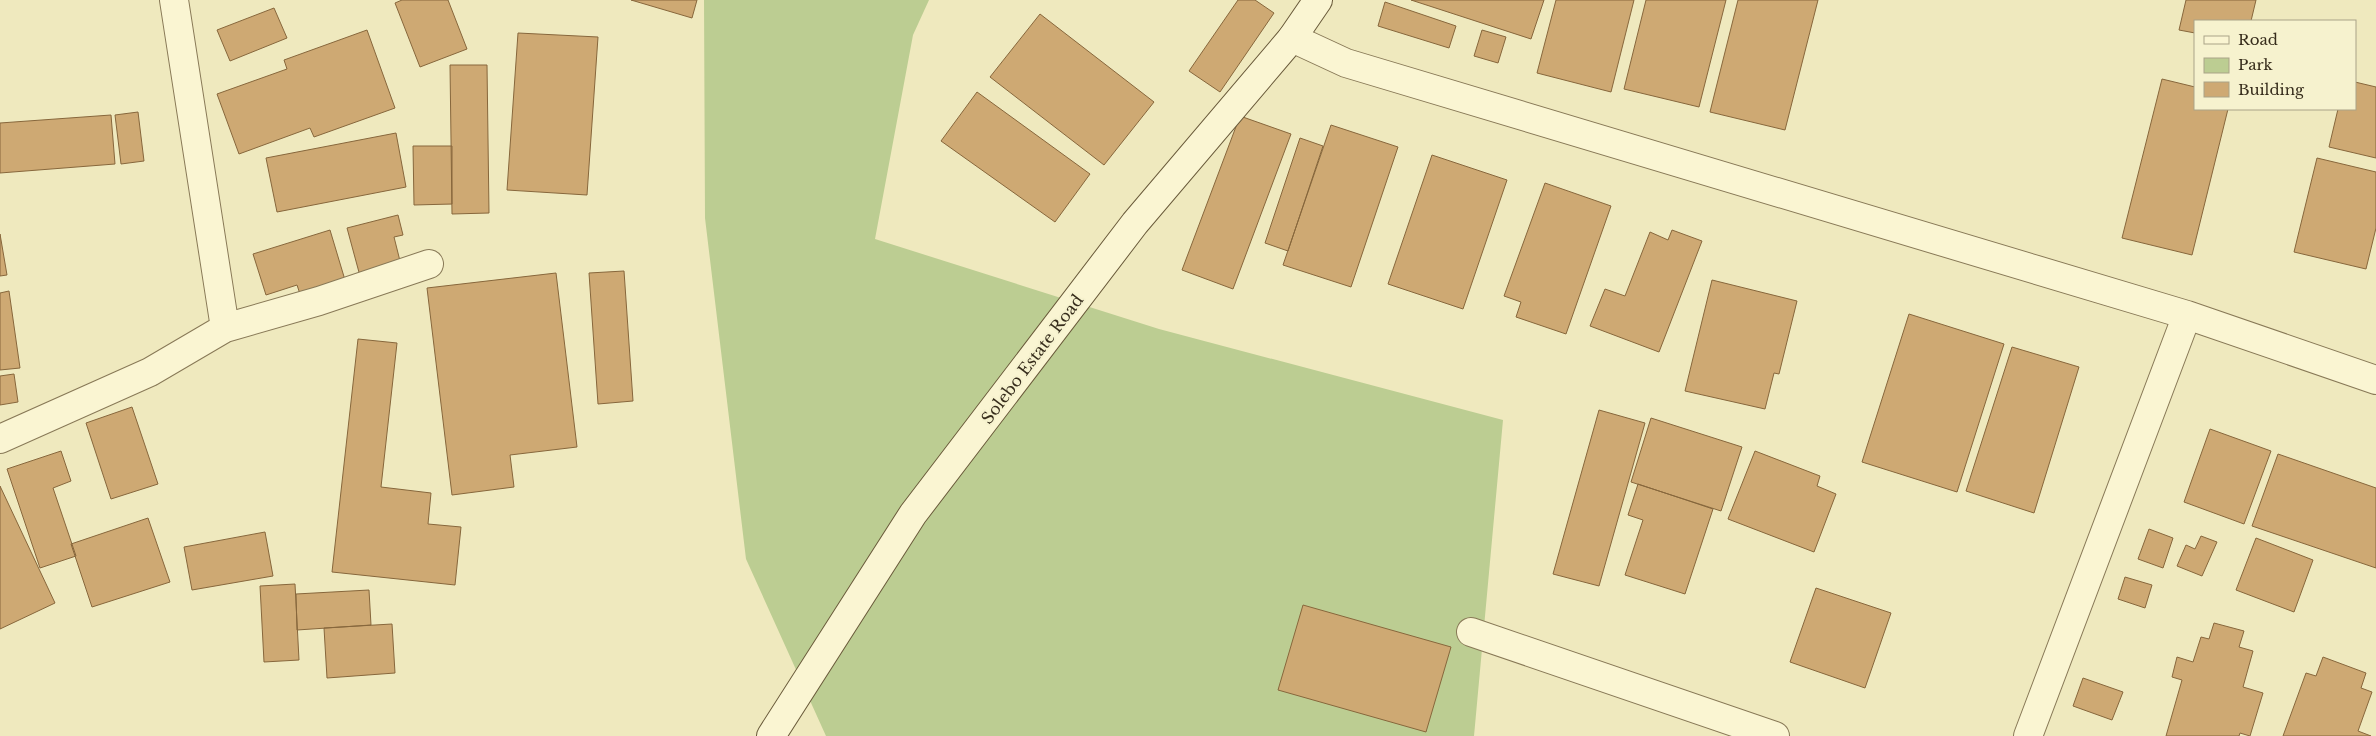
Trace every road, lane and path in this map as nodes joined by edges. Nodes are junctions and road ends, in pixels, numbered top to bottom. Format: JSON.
{"nodes":[{"id":1,"x":174,"y":0,"type":"edge"},
{"id":2,"x":1318,"y":0,"type":"edge"},
{"id":3,"x":1292,"y":38,"type":"junction"},
{"id":4,"x":429,"y":264,"type":"dead end"},
{"id":5,"x":2187,"y":315,"type":"junction"},
{"id":6,"x":225,"y":328,"type":"junction"},
{"id":7,"x":2376,"y":380,"type":"edge"},
{"id":8,"x":0,"y":439,"type":"edge"},
{"id":9,"x":1471,"y":632,"type":"dead end"},
{"id":10,"x":771,"y":736,"type":"edge"},
{"id":11,"x":1775,"y":736,"type":"edge"},
{"id":12,"x":2028,"y":736,"type":"edge"}],
"edges":[{"from":1,"to":6,"type":"street"},
{"from":2,"to":3,"type":"street","name":"Solebo Estate Road"},
{"from":3,"to":5,"type":"street"},
{"from":3,"to":10,"type":"street","name":"Solebo Estate Road"},
{"from":4,"to":6,"type":"street"},
{"from":5,"to":7,"type":"street"},
{"from":5,"to":12,"type":"street"},
{"from":6,"to":8,"type":"street"},
{"from":9,"to":11,"type":"street"}]}
